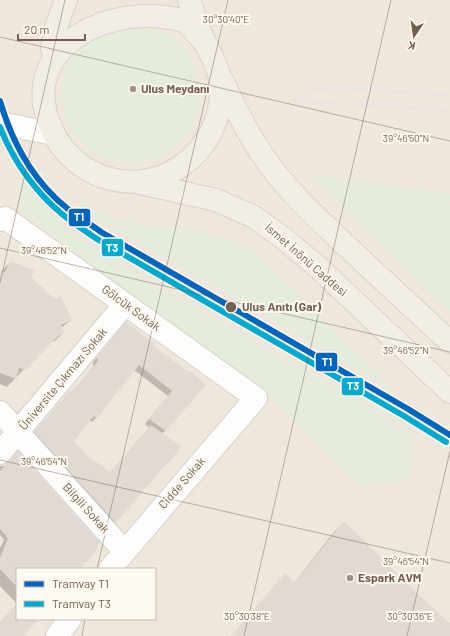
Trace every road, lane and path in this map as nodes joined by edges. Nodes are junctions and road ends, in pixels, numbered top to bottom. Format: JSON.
{"nodes":[{"id":1,"x":66,"y":0,"type":"edge"},
{"id":2,"x":189,"y":0,"type":"edge"},
{"id":3,"x":205,"y":43,"type":"junction"},
{"id":4,"x":48,"y":64,"type":"junction"},
{"id":5,"x":218,"y":73,"type":"junction"},
{"id":6,"x":0,"y":123,"type":"edge"},
{"id":7,"x":54,"y":134,"type":"junction"},
{"id":8,"x":131,"y":181,"type":"junction"},
{"id":9,"x":3,"y":219,"type":"edge"},
{"id":10,"x":125,"y":304,"type":"junction"},
{"id":11,"x":450,"y":342,"type":"edge"},
{"id":12,"x":450,"y":392,"type":"edge"},
{"id":13,"x":256,"y":398,"type":"joint"},
{"id":14,"x":0,"y":412,"type":"edge"},
{"id":15,"x":18,"y":433,"type":"junction"},
{"id":16,"x":0,"y":453,"type":"edge"},
{"id":17,"x":124,"y":551,"type":"junction"},
{"id":18,"x":111,"y":568,"type":"edge"},
{"id":19,"x":69,"y":620,"type":"edge"},
{"id":20,"x":57,"y":636,"type":"edge"}],
"edges":[{"from":1,"to":4,"type":"main road"},
{"from":2,"to":3,"type":"main road"},
{"from":3,"to":4,"type":"main road"},
{"from":3,"to":5,"type":"main road"},
{"from":4,"to":7,"type":"main road"},
{"from":5,"to":8,"type":"main road"},
{"from":5,"to":11,"type":"main road"},
{"from":6,"to":7,"type":"street"},
{"from":7,"to":8,"type":"main road"},
{"from":8,"to":12,"type":"main road","name":"İsmet İnönü Caddesi"},
{"from":9,"to":10,"type":"street","name":"Gölcük Sokak"},
{"from":10,"to":13,"type":"street","name":"Gölcük Sokak"},
{"from":10,"to":15,"type":"street","name":"Üniversite Çıkmazı Sokak"},
{"from":13,"to":17,"type":"street","name":"Cidde Sokak"},
{"from":14,"to":15,"type":"street","name":"Bilgili Sokak"},
{"from":15,"to":16,"type":"street","name":"Üniversite Çıkmazı Sokak"},
{"from":15,"to":17,"type":"street","name":"Bilgili Sokak"},
{"from":17,"to":18,"type":"street","name":"Cidde Sokak"},
{"from":19,"to":20,"type":"street"}]}
